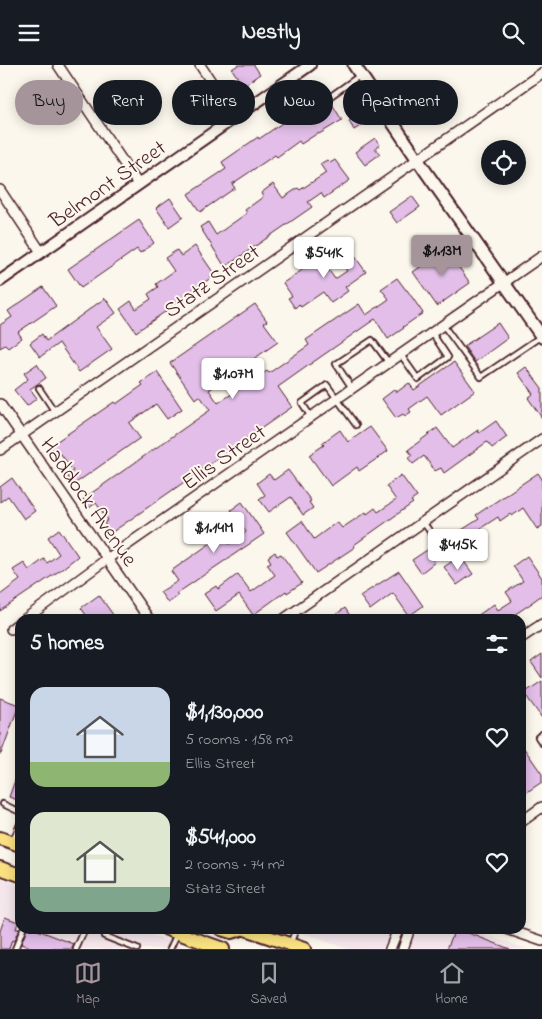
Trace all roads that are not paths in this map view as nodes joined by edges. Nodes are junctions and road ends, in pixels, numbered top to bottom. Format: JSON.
{"nodes":[{"id":1,"x":58,"y":65,"type":"edge"},
{"id":2,"x":200,"y":65,"type":"edge"},
{"id":3,"x":310,"y":65,"type":"edge"},
{"id":4,"x":354,"y":65,"type":"edge"},
{"id":5,"x":542,"y":73,"type":"edge"},
{"id":6,"x":361,"y":75,"type":"junction"},
{"id":7,"x":292,"y":77,"type":"junction"},
{"id":8,"x":210,"y":80,"type":"edge"},
{"id":9,"x":255,"y":103,"type":"edge"},
{"id":10,"x":223,"y":125,"type":"edge"},
{"id":11,"x":418,"y":159,"type":"junction"},
{"id":12,"x":138,"y":184,"type":"junction"},
{"id":13,"x":0,"y":190,"type":"edge"},
{"id":14,"x":41,"y":252,"type":"junction"},
{"id":15,"x":542,"y":256,"type":"edge"},
{"id":16,"x":0,"y":281,"type":"edge"},
{"id":17,"x":504,"y":283,"type":"junction"},
{"id":18,"x":444,"y":325,"type":"junction"},
{"id":19,"x":432,"y":333,"type":"junction"},
{"id":20,"x":542,"y":337,"type":"edge"},
{"id":21,"x":401,"y":355,"type":"junction"},
{"id":22,"x":389,"y":363,"type":"junction"},
{"id":23,"x":39,"y":388,"type":"dead end"},
{"id":24,"x":352,"y":388,"type":"junction"},
{"id":25,"x":337,"y":399,"type":"junction"},
{"id":26,"x":0,"y":404,"type":"edge"},
{"id":27,"x":55,"y":412,"type":"junction"},
{"id":28,"x":311,"y":417,"type":"junction"},
{"id":29,"x":356,"y":425,"type":"dead end"},
{"id":30,"x":21,"y":435,"type":"junction"},
{"id":31,"x":542,"y":439,"type":"edge"},
{"id":32,"x":0,"y":450,"type":"edge"},
{"id":33,"x":424,"y":522,"type":"junction"},
{"id":34,"x":444,"y":551,"type":"dead end"},
{"id":35,"x":107,"y":559,"type":"junction"},
{"id":36,"x":31,"y":614,"type":"edge"},
{"id":37,"x":146,"y":614,"type":"edge"},
{"id":38,"x":291,"y":614,"type":"edge"},
{"id":39,"x":542,"y":624,"type":"edge"},
{"id":40,"x":15,"y":626,"type":"edge"},
{"id":41,"x":11,"y":629,"type":"dead end"},
{"id":42,"x":526,"y":635,"type":"edge"},
{"id":43,"x":542,"y":734,"type":"edge"},
{"id":44,"x":542,"y":743,"type":"edge"},
{"id":45,"x":4,"y":804,"type":"dead end"},
{"id":46,"x":542,"y":807,"type":"edge"},
{"id":47,"x":15,"y":810,"type":"edge"},
{"id":48,"x":526,"y":818,"type":"edge"},
{"id":49,"x":0,"y":837,"type":"edge"},
{"id":50,"x":15,"y":844,"type":"edge"},
{"id":51,"x":0,"y":867,"type":"edge"},
{"id":52,"x":15,"y":873,"type":"edge"},
{"id":53,"x":21,"y":934,"type":"edge"},
{"id":54,"x":82,"y":934,"type":"edge"},
{"id":55,"x":174,"y":934,"type":"edge"},
{"id":56,"x":185,"y":934,"type":"edge"},
{"id":57,"x":260,"y":934,"type":"edge"},
{"id":58,"x":294,"y":934,"type":"edge"},
{"id":59,"x":396,"y":934,"type":"edge"},
{"id":60,"x":408,"y":934,"type":"edge"},
{"id":61,"x":522,"y":934,"type":"edge"},
{"id":62,"x":104,"y":937,"type":"dead end"},
{"id":63,"x":542,"y":941,"type":"edge"},
{"id":64,"x":290,"y":944,"type":"junction"},
{"id":65,"x":15,"y":949,"type":"edge"},
{"id":66,"x":76,"y":949,"type":"edge"},
{"id":67,"x":137,"y":949,"type":"edge"},
{"id":68,"x":170,"y":949,"type":"edge"},
{"id":69,"x":223,"y":949,"type":"edge"},
{"id":70,"x":304,"y":949,"type":"edge"},
{"id":71,"x":390,"y":949,"type":"edge"},
{"id":72,"x":403,"y":949,"type":"edge"}],
"edges":[{"from":1,"to":12,"type":"street"},
{"from":2,"to":8,"type":"street"},
{"from":3,"to":7,"type":"street","name":"Belmont Street"},
{"from":4,"to":6,"type":"main road"},
{"from":5,"to":11,"type":"street","name":"Statz Street"},
{"from":6,"to":7,"type":"lane"},
{"from":6,"to":11,"type":"main road"},
{"from":7,"to":9,"type":"street","name":"Belmont Street"},
{"from":10,"to":12,"type":"street","name":"Belmont Street"},
{"from":11,"to":17,"type":"main road"},
{"from":11,"to":27,"type":"street","name":"Statz Street"},
{"from":12,"to":14,"type":"street","name":"Belmont Street"},
{"from":13,"to":14,"type":"street"},
{"from":14,"to":16,"type":"street","name":"Belmont Street"},
{"from":15,"to":17,"type":"street","name":"Ellis Street"},
{"from":17,"to":18,"type":"street","name":"Ellis Street"},
{"from":17,"to":20,"type":"main road"},
{"from":18,"to":19,"type":"street","name":"Ellis Street"},
{"from":18,"to":20,"type":"lane"},
{"from":19,"to":21,"type":"street","name":"Ellis Street"},
{"from":19,"to":21,"type":"lane"},
{"from":21,"to":22,"type":"street","name":"Ellis Street"},
{"from":22,"to":24,"type":"street","name":"Ellis Street"},
{"from":22,"to":24,"type":"lane"},
{"from":23,"to":27,"type":"lane"},
{"from":24,"to":25,"type":"street","name":"Ellis Street"},
{"from":25,"to":28,"type":"street","name":"Ellis Street"},
{"from":25,"to":28,"type":"lane"},
{"from":25,"to":29,"type":"lane"},
{"from":26,"to":30,"type":"street","name":"Haddock Avenue"},
{"from":27,"to":30,"type":"street","name":"Statz Street"},
{"from":28,"to":35,"type":"street","name":"Ellis Street"},
{"from":30,"to":32,"type":"street","name":"Statz Street"},
{"from":30,"to":35,"type":"street","name":"Haddock Avenue"},
{"from":31,"to":33,"type":"street"},
{"from":33,"to":34,"type":"lane"},
{"from":33,"to":38,"type":"street"},
{"from":35,"to":36,"type":"street","name":"Ellis Street"},
{"from":35,"to":37,"type":"street","name":"Haddock Avenue"},
{"from":39,"to":42,"type":"street"},
{"from":40,"to":41,"type":"street"},
{"from":43,"to":44,"type":"lane"},
{"from":45,"to":47,"type":"lane"},
{"from":46,"to":48,"type":"street"},
{"from":49,"to":50,"type":"main road"},
{"from":51,"to":52,"type":"main road"},
{"from":53,"to":65,"type":"lane"},
{"from":54,"to":66,"type":"lane"},
{"from":55,"to":68,"type":"lane"},
{"from":56,"to":69,"type":"main road"},
{"from":57,"to":64,"type":"main road"},
{"from":58,"to":64,"type":"lane"},
{"from":59,"to":71,"type":"street"},
{"from":60,"to":72,"type":"street"},
{"from":61,"to":63,"type":"street"},
{"from":62,"to":67,"type":"lane"},
{"from":64,"to":70,"type":"main road"}]}
